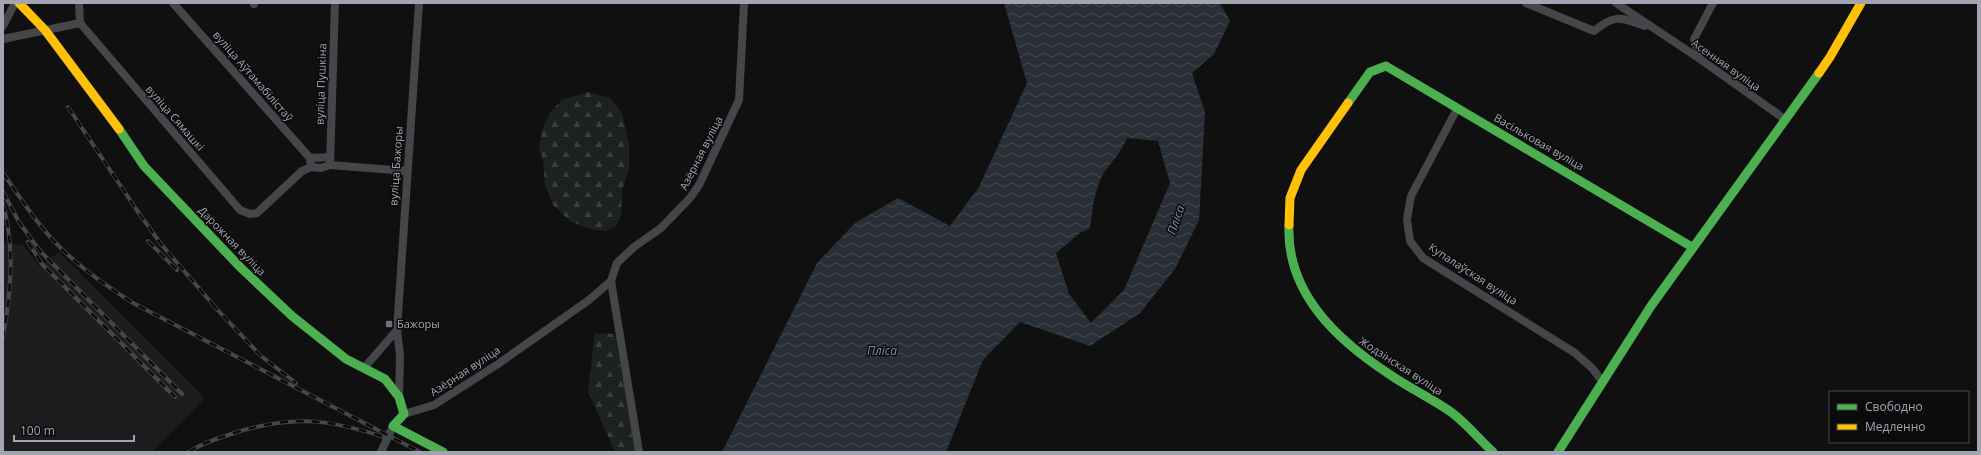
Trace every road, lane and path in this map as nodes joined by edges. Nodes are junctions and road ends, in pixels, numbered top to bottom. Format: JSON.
{"nodes":[{"id":1,"x":15,"y":3,"type":"edge"},
{"id":2,"x":19,"y":3,"type":"edge"},
{"id":3,"x":79,"y":3,"type":"edge"},
{"id":4,"x":173,"y":3,"type":"edge"},
{"id":5,"x":335,"y":3,"type":"edge"},
{"id":6,"x":419,"y":3,"type":"edge"},
{"id":7,"x":744,"y":3,"type":"edge"},
{"id":8,"x":1526,"y":3,"type":"edge"},
{"id":9,"x":1616,"y":3,"type":"edge"},
{"id":10,"x":1713,"y":3,"type":"edge"},
{"id":11,"x":1861,"y":3,"type":"edge"},
{"id":12,"x":80,"y":23,"type":"junction"},
{"id":13,"x":3,"y":26,"type":"edge"},
{"id":14,"x":1654,"y":29,"type":"junction"},
{"id":15,"x":45,"y":30,"type":"junction"},
{"id":16,"x":3,"y":39,"type":"edge"},
{"id":17,"x":1700,"y":59,"type":"junction"},
{"id":18,"x":1386,"y":66,"type":"joint"},
{"id":19,"x":1457,"y":109,"type":"junction"},
{"id":20,"x":1786,"y":120,"type":"junction"},
{"id":21,"x":330,"y":161,"type":"junction"},
{"id":22,"x":311,"y":163,"type":"junction"},
{"id":23,"x":406,"y":172,"type":"junction"},
{"id":24,"x":1692,"y":247,"type":"junction"},
{"id":25,"x":611,"y":281,"type":"junction"},
{"id":26,"x":397,"y":330,"type":"junction"},
{"id":27,"x":364,"y":368,"type":"junction"},
{"id":28,"x":1602,"y":382,"type":"junction"},
{"id":29,"x":399,"y":396,"type":"junction"},
{"id":30,"x":404,"y":414,"type":"junction"},
{"id":31,"x":393,"y":426,"type":"junction"},
{"id":32,"x":381,"y":452,"type":"edge"},
{"id":33,"x":443,"y":452,"type":"edge"},
{"id":34,"x":639,"y":452,"type":"edge"},
{"id":35,"x":1493,"y":452,"type":"edge"},
{"id":36,"x":1558,"y":452,"type":"edge"}],
"edges":[{"from":1,"to":13,"type":"street"},
{"from":2,"to":15,"type":"street","name":"Дарожная вуліца"},
{"from":3,"to":12,"type":"street"},
{"from":4,"to":22,"type":"street","name":"вуліца Аўтамабілістаў"},
{"from":5,"to":21,"type":"street","name":"вуліца Пушкіна"},
{"from":6,"to":23,"type":"street","name":"вуліца Бажоры"},
{"from":7,"to":25,"type":"street","name":"Азёрная вуліца"},
{"from":8,"to":14,"type":"street","name":"Асенняя вуліца"},
{"from":9,"to":14,"type":"street","name":"Асенняя вуліца"},
{"from":10,"to":17,"type":"street"},
{"from":11,"to":20,"type":"street"},
{"from":12,"to":15,"type":"street"},
{"from":12,"to":22,"type":"street","name":"вуліца Сямашкі"},
{"from":14,"to":17,"type":"street","name":"Асенняя вуліца"},
{"from":15,"to":16,"type":"street"},
{"from":15,"to":27,"type":"street","name":"Дарожная вуліца"},
{"from":17,"to":20,"type":"street","name":"Асенняя вуліца"},
{"from":18,"to":19,"type":"street","name":"Васільковая вуліца"},
{"from":18,"to":35,"type":"street","name":"Жодзінская вуліца"},
{"from":19,"to":24,"type":"street","name":"Васільковая вуліца"},
{"from":19,"to":28,"type":"street","name":"Купалаўская вуліца"},
{"from":20,"to":24,"type":"street"},
{"from":21,"to":22,"type":"street"},
{"from":21,"to":23,"type":"street"},
{"from":23,"to":26,"type":"street","name":"вуліца Бажоры"},
{"from":24,"to":28,"type":"street"},
{"from":25,"to":30,"type":"street","name":"Азёрная вуліца"},
{"from":25,"to":34,"type":"street"},
{"from":26,"to":27,"type":"street"},
{"from":26,"to":29,"type":"street","name":"вуліца Бажоры"},
{"from":27,"to":29,"type":"street","name":"Дарожная вуліца"},
{"from":28,"to":36,"type":"street"},
{"from":29,"to":30,"type":"street","name":"Дарожная вуліца"},
{"from":30,"to":31,"type":"street"},
{"from":31,"to":32,"type":"street"},
{"from":31,"to":33,"type":"street"}]}
